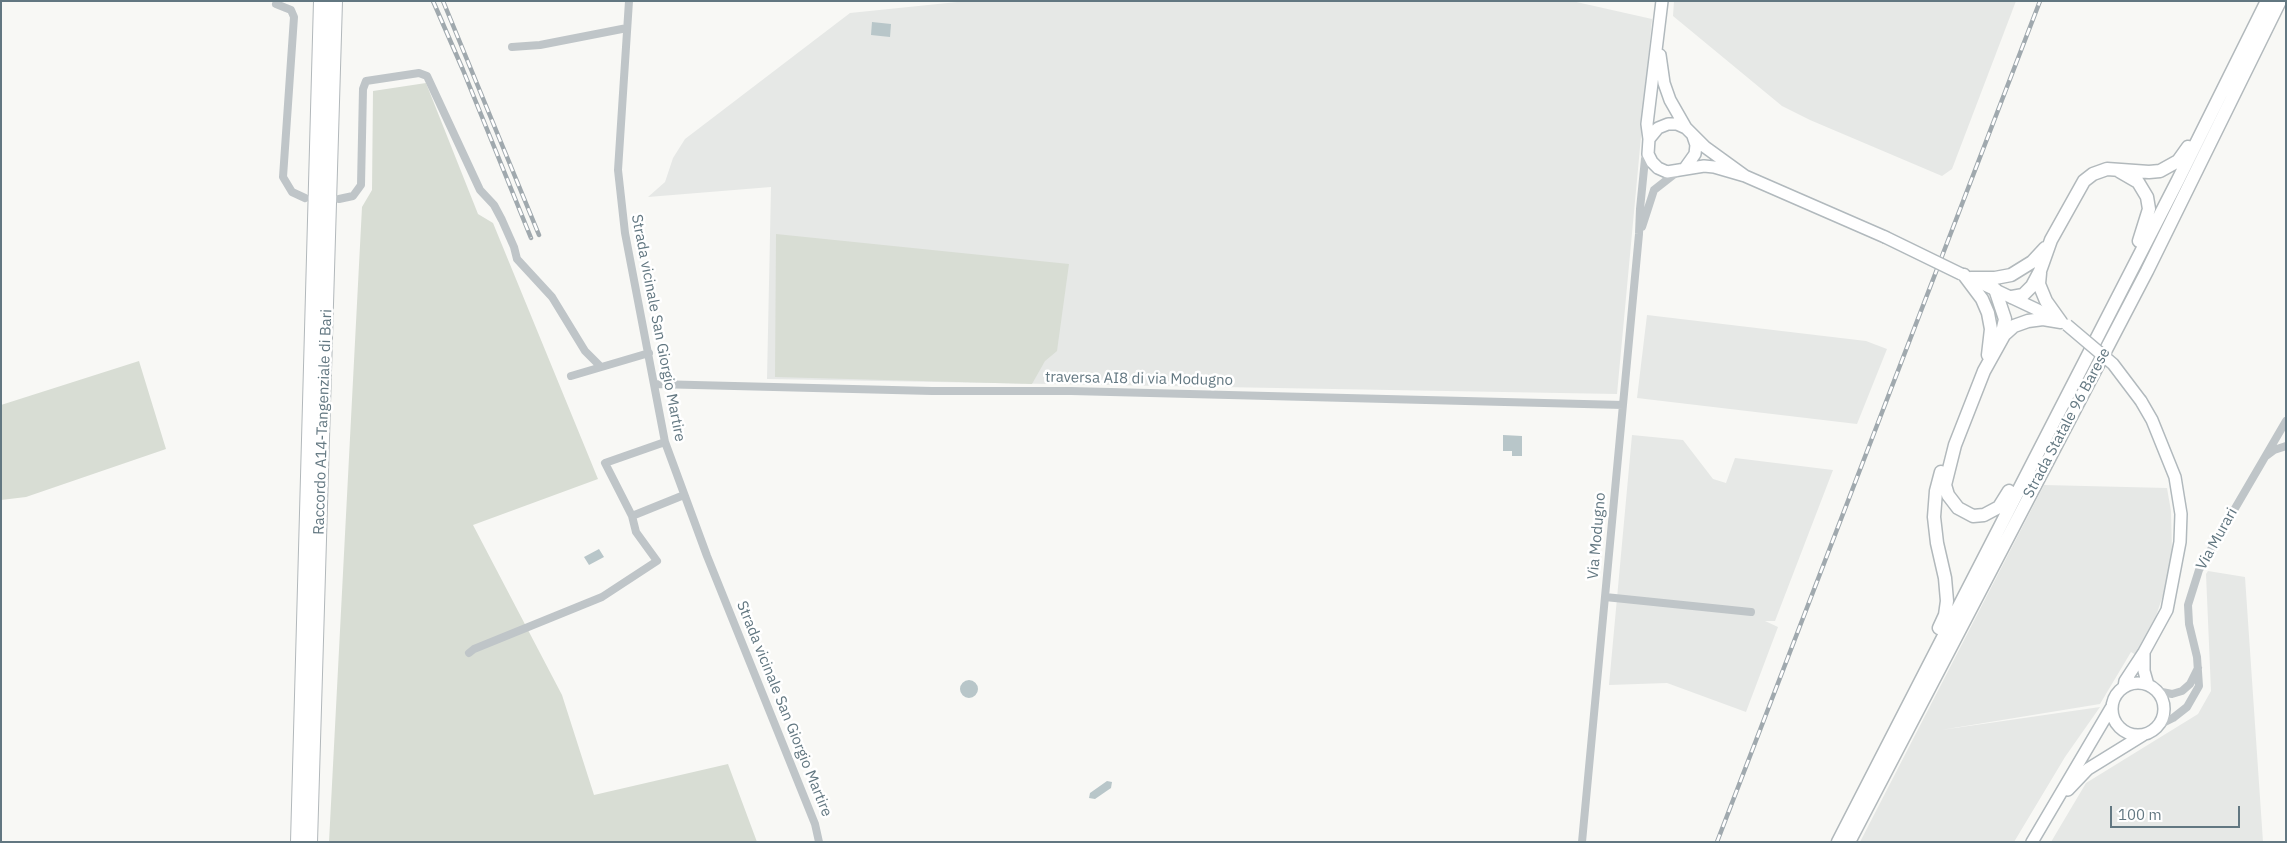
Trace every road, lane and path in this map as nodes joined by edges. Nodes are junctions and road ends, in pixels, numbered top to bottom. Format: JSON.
{"nodes":[{"id":1,"x":321,"y":1,"type":"edge"},
{"id":2,"x":335,"y":1,"type":"edge"},
{"id":3,"x":629,"y":1,"type":"edge"},
{"id":4,"x":1662,"y":1,"type":"edge"},
{"id":5,"x":2267,"y":1,"type":"edge"},
{"id":6,"x":2280,"y":1,"type":"edge"},
{"id":7,"x":276,"y":4,"type":"dead end"},
{"id":8,"x":627,"y":28,"type":"junction"},
{"id":9,"x":1658,"y":43,"type":"junction"},
{"id":10,"x":512,"y":47,"type":"dead end"},
{"id":11,"x":2238,"y":61,"type":"junction"},
{"id":12,"x":1690,"y":132,"type":"junction"},
{"id":13,"x":1649,"y":139,"type":"junction"},
{"id":14,"x":1648,"y":154,"type":"junction"},
{"id":15,"x":1681,"y":170,"type":"junction"},
{"id":16,"x":2117,"y":170,"type":"junction"},
{"id":17,"x":1745,"y":176,"type":"junction"},
{"id":18,"x":304,"y":198,"type":"dead end"},
{"id":19,"x":339,"y":199,"type":"dead end"},
{"id":20,"x":1640,"y":234,"type":"junction"},
{"id":21,"x":2051,"y":240,"type":"junction"},
{"id":22,"x":2040,"y":271,"type":"junction"},
{"id":23,"x":1965,"y":276,"type":"junction"},
{"id":24,"x":1995,"y":289,"type":"junction"},
{"id":25,"x":2012,"y":297,"type":"junction"},
{"id":26,"x":2064,"y":324,"type":"junction"},
{"id":27,"x":2100,"y":334,"type":"junction"},
{"id":28,"x":2001,"y":340,"type":"junction"},
{"id":29,"x":649,"y":353,"type":"junction"},
{"id":30,"x":601,"y":367,"type":"junction"},
{"id":31,"x":1984,"y":371,"type":"junction"},
{"id":32,"x":571,"y":376,"type":"dead end"},
{"id":33,"x":655,"y":384,"type":"junction"},
{"id":34,"x":1623,"y":405,"type":"junction"},
{"id":35,"x":2057,"y":416,"type":"junction"},
{"id":36,"x":2286,"y":421,"type":"edge"},
{"id":37,"x":665,"y":442,"type":"junction"},
{"id":38,"x":1955,"y":445,"type":"junction"},
{"id":39,"x":2286,"y":446,"type":"edge"},
{"id":40,"x":2265,"y":457,"type":"junction"},
{"id":41,"x":684,"y":495,"type":"junction"},
{"id":42,"x":632,"y":516,"type":"junction"},
{"id":43,"x":1605,"y":597,"type":"junction"},
{"id":44,"x":1752,"y":612,"type":"dead end"},
{"id":45,"x":2144,"y":652,"type":"junction"},
{"id":46,"x":469,"y":653,"type":"dead end"},
{"id":47,"x":2198,"y":668,"type":"junction"},
{"id":48,"x":2124,"y":687,"type":"junction"},
{"id":49,"x":2153,"y":688,"type":"junction"},
{"id":50,"x":1911,"y":700,"type":"junction"},
{"id":51,"x":2112,"y":706,"type":"junction"},
{"id":52,"x":2159,"y":725,"type":"junction"},
{"id":53,"x":2142,"y":735,"type":"junction"},
{"id":54,"x":2057,"y":802,"type":"junction"},
{"id":55,"x":298,"y":842,"type":"edge"},
{"id":56,"x":310,"y":842,"type":"edge"},
{"id":57,"x":819,"y":842,"type":"edge"},
{"id":58,"x":1582,"y":842,"type":"edge"},
{"id":59,"x":1838,"y":842,"type":"edge"},
{"id":60,"x":1849,"y":842,"type":"edge"},
{"id":61,"x":2032,"y":842,"type":"edge"}],
"edges":[{"from":1,"to":55,"type":"highway","name":"Raccordo A14-Tangenziale di Bari"},
{"from":2,"to":56,"type":"highway","name":"Raccordo A14-Tangenziale di Bari"},
{"from":3,"to":8,"type":"street","name":"Strada vicinale San Giorgio Martire"},
{"from":4,"to":9,"type":"street"},
{"from":5,"to":11,"type":"main road","name":"Strada Statale 96 Barese"},
{"from":6,"to":60,"type":"main road","name":"Strada Statale 96 Barese"},
{"from":7,"to":18,"type":"street"},
{"from":8,"to":10,"type":"street"},
{"from":8,"to":29,"type":"street","name":"Strada vicinale San Giorgio Martire"},
{"from":9,"to":12,"type":"street"},
{"from":9,"to":13,"type":"street"},
{"from":11,"to":16,"type":"main road"},
{"from":11,"to":27,"type":"main road","name":"Strada Statale 96 Barese"},
{"from":12,"to":13,"type":"street"},
{"from":12,"to":15,"type":"street"},
{"from":12,"to":17,"type":"street"},
{"from":13,"to":14,"type":"street"},
{"from":14,"to":15,"type":"street"},
{"from":14,"to":20,"type":"street","name":"Via Modugno"},
{"from":15,"to":17,"type":"street"},
{"from":15,"to":20,"type":"street","name":"Via Modugno"},
{"from":16,"to":21,"type":"main road"},
{"from":16,"to":27,"type":"main road"},
{"from":17,"to":23,"type":"street","bridge":true},
{"from":19,"to":30,"type":"street"},
{"from":20,"to":34,"type":"street","name":"Via Modugno"},
{"from":21,"to":22,"type":"main road"},
{"from":21,"to":23,"type":"main road"},
{"from":22,"to":25,"type":"main road"},
{"from":22,"to":26,"type":"main road"},
{"from":23,"to":24,"type":"street"},
{"from":23,"to":31,"type":"main road"},
{"from":24,"to":25,"type":"street"},
{"from":24,"to":28,"type":"main road"},
{"from":25,"to":26,"type":"street"},
{"from":26,"to":28,"type":"main road"},
{"from":26,"to":45,"type":"street","bridge":true},
{"from":27,"to":35,"type":"main road","name":"Strada Statale 96 Barese"},
{"from":28,"to":31,"type":"main road"},
{"from":29,"to":30,"type":"street"},
{"from":29,"to":33,"type":"street","name":"Strada vicinale San Giorgio Martire"},
{"from":30,"to":32,"type":"street"},
{"from":31,"to":38,"type":"main road"},
{"from":33,"to":34,"type":"street","name":"traversa AI8 di via Modugno"},
{"from":33,"to":37,"type":"street","name":"Strada vicinale San Giorgio Martire"},
{"from":34,"to":43,"type":"street","name":"Via Modugno"},
{"from":35,"to":38,"type":"main road"},
{"from":35,"to":50,"type":"main road","name":"Strada Statale 96 Barese"},
{"from":36,"to":40,"type":"street","name":"Via Murari"},
{"from":37,"to":41,"type":"street","name":"Strada vicinale San Giorgio Martire"},
{"from":37,"to":42,"type":"street"},
{"from":38,"to":50,"type":"main road"},
{"from":39,"to":40,"type":"street"},
{"from":40,"to":47,"type":"street","name":"Via Murari"},
{"from":41,"to":42,"type":"street"},
{"from":41,"to":57,"type":"street","name":"Strada vicinale San Giorgio Martire"},
{"from":42,"to":46,"type":"street"},
{"from":43,"to":44,"type":"street"},
{"from":43,"to":58,"type":"street","name":"Via Modugno"},
{"from":45,"to":48,"type":"street"},
{"from":45,"to":49,"type":"street"},
{"from":47,"to":49,"type":"street"},
{"from":47,"to":52,"type":"street","name":"Via Murari"},
{"from":48,"to":49,"type":"street"},
{"from":48,"to":51,"type":"street"},
{"from":49,"to":52,"type":"street"},
{"from":50,"to":59,"type":"main road","name":"Strada Statale 96 Barese"},
{"from":51,"to":53,"type":"street"},
{"from":51,"to":54,"type":"street"},
{"from":52,"to":53,"type":"street"},
{"from":53,"to":54,"type":"street"},
{"from":54,"to":61,"type":"street"}]}
